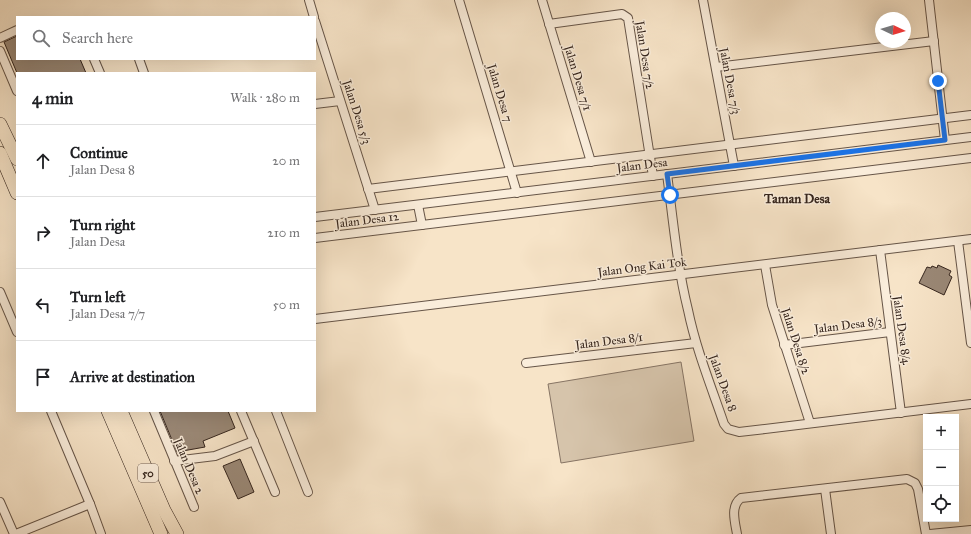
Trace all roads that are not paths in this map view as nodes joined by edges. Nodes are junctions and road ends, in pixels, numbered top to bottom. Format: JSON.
{"nodes":[{"id":1,"x":309,"y":0,"type":"edge"},
{"id":2,"x":459,"y":0,"type":"edge"},
{"id":3,"x":542,"y":0,"type":"edge"},
{"id":4,"x":703,"y":0,"type":"edge"},
{"id":5,"x":929,"y":0,"type":"edge"},
{"id":6,"x":314,"y":16,"type":"edge"},
{"id":7,"x":316,"y":24,"type":"edge"},
{"id":8,"x":549,"y":24,"type":"junction"},
{"id":9,"x":16,"y":30,"type":"edge"},
{"id":10,"x":0,"y":38,"type":"edge"},
{"id":11,"x":934,"y":41,"type":"junction"},
{"id":12,"x":0,"y":51,"type":"edge"},
{"id":13,"x":94,"y":60,"type":"edge"},
{"id":14,"x":138,"y":60,"type":"edge"},
{"id":15,"x":716,"y":67,"type":"junction"},
{"id":16,"x":100,"y":72,"type":"edge"},
{"id":17,"x":144,"y":72,"type":"edge"},
{"id":18,"x":16,"y":89,"type":"edge"},
{"id":19,"x":340,"y":101,"type":"junction"},
{"id":20,"x":316,"y":104,"type":"edge"},
{"id":21,"x":971,"y":115,"type":"edge"},
{"id":22,"x":943,"y":118,"type":"junction"},
{"id":23,"x":0,"y":124,"type":"edge"},
{"id":24,"x":971,"y":137,"type":"edge"},
{"id":25,"x":945,"y":140,"type":"junction"},
{"id":26,"x":730,"y":144,"type":"junction"},
{"id":27,"x":0,"y":153,"type":"edge"},
{"id":28,"x":649,"y":155,"type":"junction"},
{"id":29,"x":16,"y":157,"type":"edge"},
{"id":30,"x":971,"y":158,"type":"edge"},
{"id":31,"x":591,"y":162,"type":"junction"},
{"id":32,"x":734,"y":166,"type":"junction"},
{"id":33,"x":510,"y":171,"type":"junction"},
{"id":34,"x":667,"y":174,"type":"junction"},
{"id":35,"x":653,"y":176,"type":"junction"},
{"id":36,"x":368,"y":189,"type":"junction"},
{"id":37,"x":16,"y":191,"type":"edge"},
{"id":38,"x":517,"y":192,"type":"junction"},
{"id":39,"x":670,"y":195,"type":"junction"},
{"id":40,"x":418,"y":205,"type":"junction"},
{"id":41,"x":375,"y":210,"type":"junction"},
{"id":42,"x":316,"y":218,"type":"edge"},
{"id":43,"x":422,"y":225,"type":"junction"},
{"id":44,"x":316,"y":238,"type":"edge"},
{"id":45,"x":971,"y":239,"type":"edge"},
{"id":46,"x":958,"y":241,"type":"junction"},
{"id":47,"x":880,"y":250,"type":"junction"},
{"id":48,"x":765,"y":264,"type":"junction"},
{"id":49,"x":681,"y":275,"type":"junction"},
{"id":50,"x":0,"y":292,"type":"edge"},
{"id":51,"x":316,"y":319,"type":"edge"},
{"id":52,"x":16,"y":330,"type":"edge"},
{"id":53,"x":890,"y":332,"type":"junction"},
{"id":54,"x":971,"y":342,"type":"edge"},
{"id":55,"x":696,"y":343,"type":"junction"},
{"id":56,"x":784,"y":345,"type":"junction"},
{"id":57,"x":526,"y":363,"type":"dead end"},
{"id":58,"x":971,"y":404,"type":"edge"},
{"id":59,"x":51,"y":412,"type":"edge"},
{"id":60,"x":108,"y":412,"type":"edge"},
{"id":61,"x":121,"y":412,"type":"edge"},
{"id":62,"x":154,"y":412,"type":"edge"},
{"id":63,"x":241,"y":412,"type":"edge"},
{"id":64,"x":276,"y":412,"type":"edge"},
{"id":65,"x":901,"y":413,"type":"junction"},
{"id":66,"x":810,"y":423,"type":"junction"},
{"id":67,"x":254,"y":441,"type":"junction"},
{"id":68,"x":174,"y":461,"type":"junction"},
{"id":69,"x":825,"y":489,"type":"junction"},
{"id":70,"x":275,"y":492,"type":"dead end"},
{"id":71,"x":308,"y":492,"type":"dead end"},
{"id":72,"x":0,"y":502,"type":"edge"},
{"id":73,"x":90,"y":504,"type":"junction"},
{"id":74,"x":194,"y":507,"type":"dead end"},
{"id":75,"x":971,"y":530,"type":"edge"},
{"id":76,"x":15,"y":534,"type":"edge"},
{"id":77,"x":101,"y":534,"type":"edge"},
{"id":78,"x":161,"y":534,"type":"edge"},
{"id":79,"x":177,"y":534,"type":"edge"},
{"id":80,"x":737,"y":534,"type":"edge"},
{"id":81,"x":831,"y":534,"type":"edge"},
{"id":82,"x":926,"y":534,"type":"edge"},
{"id":83,"x":930,"y":534,"type":"edge"}],
"edges":[{"from":1,"to":6,"type":"street"},
{"from":2,"to":33,"type":"street","name":"Jalan Desa 7"},
{"from":3,"to":8,"type":"street","name":"Jalan Desa 7/1"},
{"from":4,"to":15,"type":"street","name":"Jalan Desa 7/3"},
{"from":5,"to":11,"type":"street"},
{"from":7,"to":19,"type":"street","name":"Jalan Desa 5/3"},
{"from":8,"to":28,"type":"street","name":"Jalan Desa 7/2"},
{"from":8,"to":31,"type":"street","name":"Jalan Desa 7/1"},
{"from":9,"to":10,"type":"street"},
{"from":11,"to":15,"type":"street"},
{"from":11,"to":22,"type":"street"},
{"from":12,"to":18,"type":"street"},
{"from":13,"to":16,"type":"street"},
{"from":14,"to":17,"type":"street"},
{"from":15,"to":26,"type":"street","name":"Jalan Desa 7/3"},
{"from":19,"to":20,"type":"street"},
{"from":19,"to":36,"type":"street","name":"Jalan Desa 5/3"},
{"from":21,"to":22,"type":"street"},
{"from":22,"to":25,"type":"street"},
{"from":22,"to":26,"type":"street"},
{"from":23,"to":29,"type":"highway"},
{"from":24,"to":25,"type":"street","name":"Jalan Desa"},
{"from":25,"to":32,"type":"street","name":"Jalan Desa"},
{"from":26,"to":28,"type":"street","name":"Jalan Desa"},
{"from":26,"to":32,"type":"street","name":"Jalan Desa 7/3"},
{"from":27,"to":37,"type":"highway"},
{"from":28,"to":31,"type":"street","name":"Jalan Desa"},
{"from":28,"to":35,"type":"street","name":"Jalan Desa 7/2"},
{"from":30,"to":39,"type":"street"},
{"from":31,"to":33,"type":"street","name":"Jalan Desa"},
{"from":32,"to":34,"type":"street","name":"Jalan Desa"},
{"from":33,"to":36,"type":"street","name":"Jalan Desa"},
{"from":33,"to":38,"type":"street","name":"Jalan Desa 7"},
{"from":34,"to":35,"type":"street","name":"Jalan Desa"},
{"from":34,"to":39,"type":"street","name":"Jalan Desa 8"},
{"from":35,"to":38,"type":"street","name":"Jalan Desa"},
{"from":36,"to":41,"type":"street","name":"Jalan Desa 5/3"},
{"from":38,"to":40,"type":"street","name":"Jalan Desa"},
{"from":39,"to":43,"type":"street"},
{"from":39,"to":49,"type":"street","name":"Jalan Desa 8"},
{"from":40,"to":41,"type":"street","name":"Jalan Desa"},
{"from":40,"to":43,"type":"street"},
{"from":41,"to":42,"type":"street","name":"Jalan Desa"},
{"from":43,"to":44,"type":"street","name":"Jalan Desa 12"},
{"from":45,"to":46,"type":"street","name":"Jalan Ong Kai Tok"},
{"from":46,"to":47,"type":"street","name":"Jalan Ong Kai Tok"},
{"from":46,"to":54,"type":"street"},
{"from":47,"to":48,"type":"street","name":"Jalan Ong Kai Tok"},
{"from":47,"to":53,"type":"street","name":"Jalan Desa 8/4"},
{"from":48,"to":49,"type":"street","name":"Jalan Ong Kai Tok"},
{"from":48,"to":56,"type":"street","name":"Jalan Desa 8/2"},
{"from":49,"to":51,"type":"street","name":"Jalan Ong Kai Tok"},
{"from":49,"to":55,"type":"street","name":"Jalan Desa 8"},
{"from":50,"to":52,"type":"street"},
{"from":53,"to":56,"type":"street","name":"Jalan Desa 8/3"},
{"from":53,"to":65,"type":"street","name":"Jalan Desa 8/4"},
{"from":55,"to":57,"type":"street","name":"Jalan Desa 8/1"},
{"from":55,"to":66,"type":"street","name":"Jalan Desa 8"},
{"from":56,"to":66,"type":"street","name":"Jalan Desa 8/2"},
{"from":58,"to":65,"type":"street","name":"Jalan Desa 8"},
{"from":59,"to":73,"type":"street"},
{"from":60,"to":78,"type":"highway","number":"50"},
{"from":61,"to":79,"type":"highway","number":"50"},
{"from":62,"to":68,"type":"street","name":"Jalan Desa 2"},
{"from":63,"to":67,"type":"street"},
{"from":64,"to":71,"type":"street"},
{"from":65,"to":66,"type":"street","name":"Jalan Desa 8"},
{"from":67,"to":68,"type":"street"},
{"from":67,"to":70,"type":"street"},
{"from":68,"to":74,"type":"street","name":"Jalan Desa 2"},
{"from":69,"to":80,"type":"street"},
{"from":69,"to":81,"type":"street"},
{"from":69,"to":82,"type":"street"},
{"from":72,"to":76,"type":"street"},
{"from":73,"to":76,"type":"street"},
{"from":73,"to":77,"type":"street"},
{"from":75,"to":83,"type":"street"}]}
